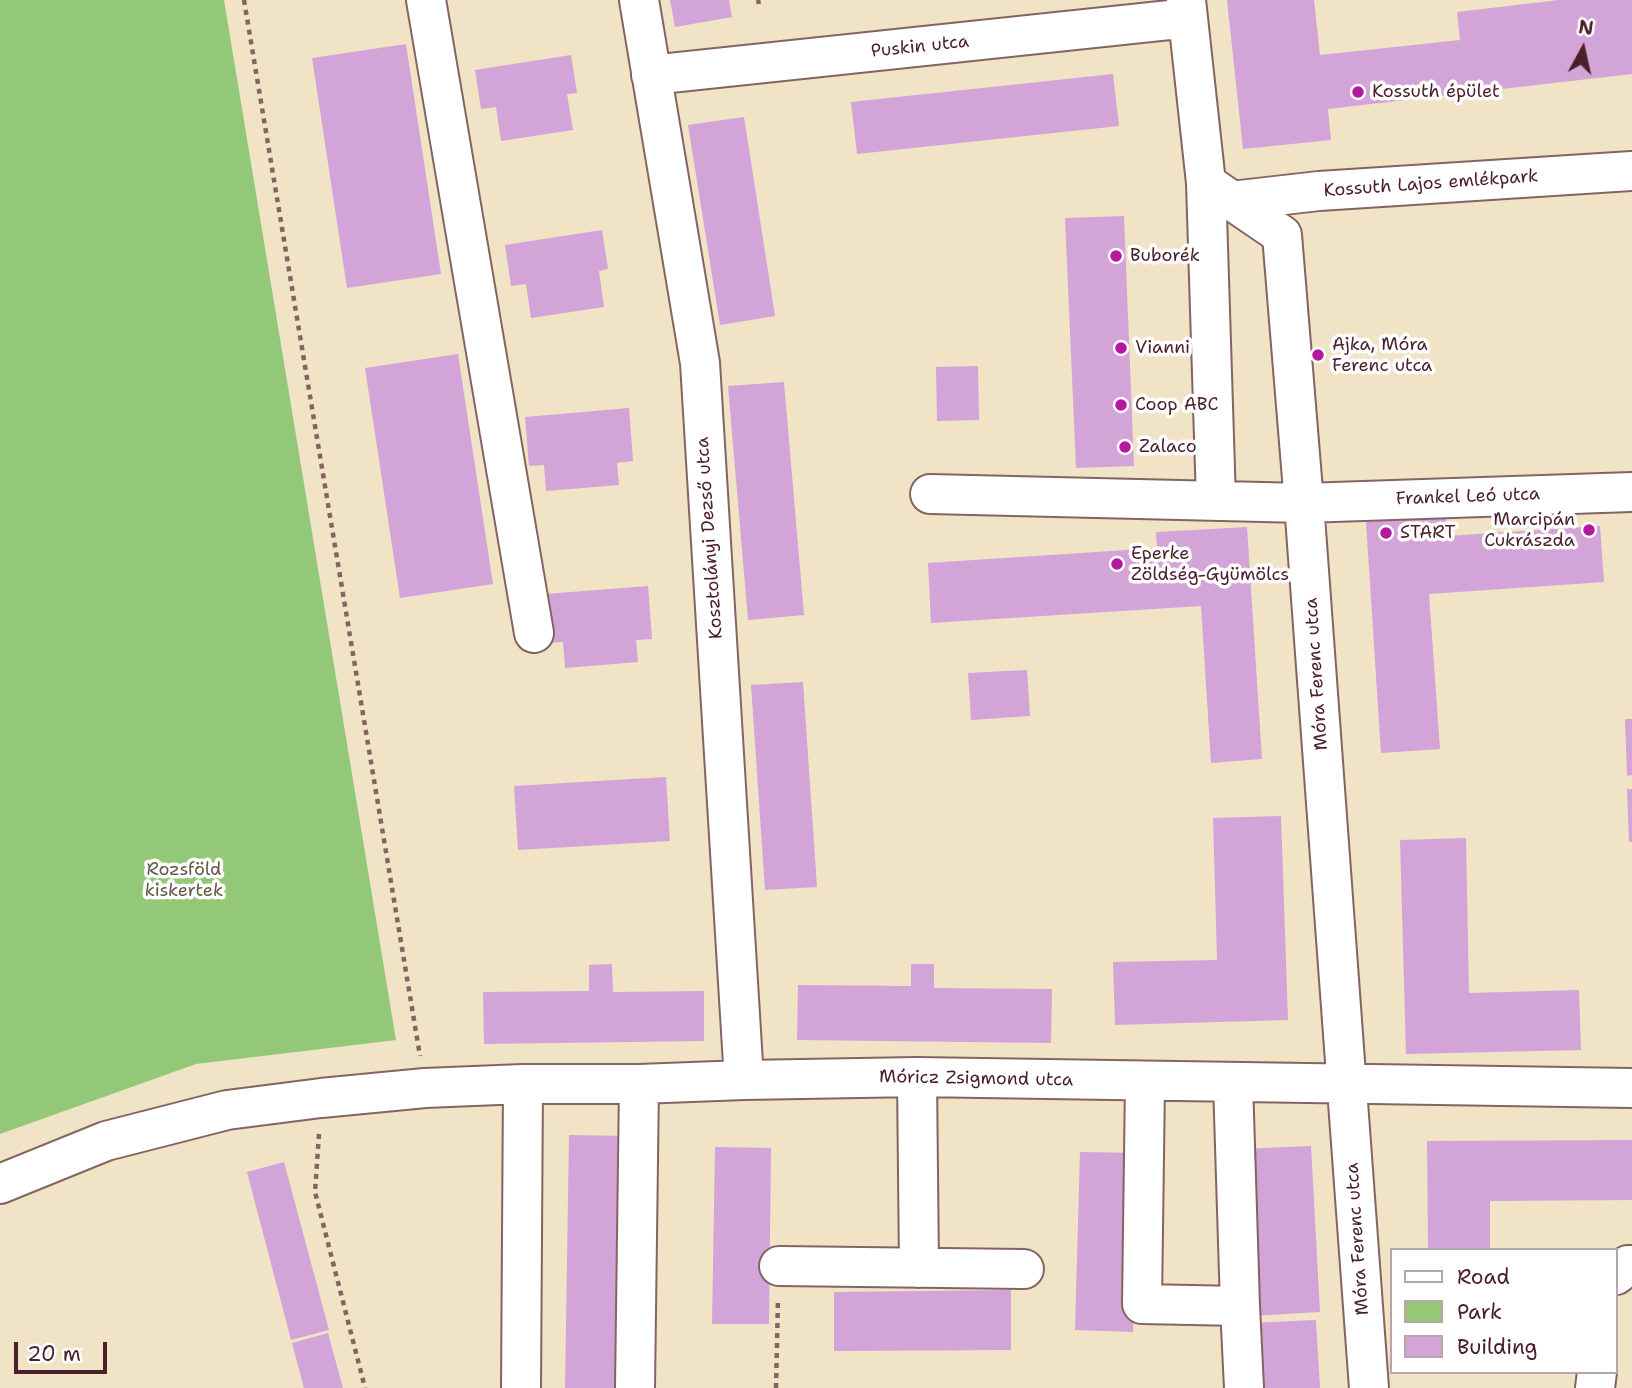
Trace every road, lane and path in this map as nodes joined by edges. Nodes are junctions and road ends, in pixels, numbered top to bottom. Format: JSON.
{"nodes":[{"id":1,"x":244,"y":0,"type":"edge"},
{"id":2,"x":426,"y":0,"type":"edge"},
{"id":3,"x":639,"y":0,"type":"edge"},
{"id":4,"x":1187,"y":9,"type":"edge"},
{"id":5,"x":652,"y":75,"type":"junction"},
{"id":6,"x":1632,"y":171,"type":"edge"},
{"id":7,"x":1219,"y":192,"type":"junction"},
{"id":8,"x":1632,"y":492,"type":"edge"},
{"id":9,"x":930,"y":494,"type":"dead end"},
{"id":10,"x":1216,"y":501,"type":"junction"},
{"id":11,"x":1304,"y":503,"type":"junction"},
{"id":12,"x":534,"y":633,"type":"dead end"},
{"id":13,"x":917,"y":1077,"type":"junction"},
{"id":14,"x":744,"y":1080,"type":"junction"},
{"id":15,"x":1145,"y":1081,"type":"junction"},
{"id":16,"x":1233,"y":1082,"type":"junction"},
{"id":17,"x":523,"y":1084,"type":"junction"},
{"id":18,"x":639,"y":1084,"type":"junction"},
{"id":19,"x":1347,"y":1084,"type":"junction"},
{"id":20,"x":425,"y":1088,"type":"junction"},
{"id":21,"x":1632,"y":1088,"type":"edge"},
{"id":22,"x":321,"y":1098,"type":"junction"},
{"id":23,"x":0,"y":1184,"type":"edge"},
{"id":24,"x":779,"y":1266,"type":"joint"},
{"id":25,"x":919,"y":1268,"type":"junction"},
{"id":26,"x":1024,"y":1269,"type":"dead end"},
{"id":27,"x":1240,"y":1306,"type":"junction"},
{"id":28,"x":365,"y":1388,"type":"edge"},
{"id":29,"x":522,"y":1388,"type":"edge"},
{"id":30,"x":635,"y":1388,"type":"edge"},
{"id":31,"x":776,"y":1388,"type":"edge"},
{"id":32,"x":1244,"y":1388,"type":"edge"},
{"id":33,"x":1368,"y":1388,"type":"edge"}],
"edges":[{"from":1,"to":20,"type":"path"},
{"from":2,"to":12,"type":"street"},
{"from":3,"to":5,"type":"street","name":"Kosztolányi Dezső utca"},
{"from":4,"to":5,"type":"street","name":"Puskin utca"},
{"from":4,"to":7,"type":"street"},
{"from":5,"to":14,"type":"street","name":"Kosztolányi Dezső utca"},
{"from":6,"to":7,"type":"street","name":"Kossuth Lajos emlékpark"},
{"from":7,"to":10,"type":"street"},
{"from":7,"to":11,"type":"street","name":"Móra Ferenc utca"},
{"from":8,"to":11,"type":"street","name":"Frankel Leó utca"},
{"from":9,"to":10,"type":"street","name":"Frankel Leó utca"},
{"from":10,"to":11,"type":"street","name":"Frankel Leó utca"},
{"from":11,"to":19,"type":"street","name":"Móra Ferenc utca"},
{"from":13,"to":14,"type":"street","name":"Móricz Zsigmond utca"},
{"from":13,"to":15,"type":"street","name":"Móricz Zsigmond utca"},
{"from":13,"to":25,"type":"street"},
{"from":14,"to":18,"type":"street","name":"Móricz Zsigmond utca"},
{"from":15,"to":16,"type":"street","name":"Móricz Zsigmond utca"},
{"from":15,"to":27,"type":"street"},
{"from":16,"to":19,"type":"street","name":"Móricz Zsigmond utca"},
{"from":16,"to":27,"type":"street"},
{"from":17,"to":18,"type":"street","name":"Móricz Zsigmond utca"},
{"from":17,"to":20,"type":"street","name":"Móricz Zsigmond utca"},
{"from":17,"to":29,"type":"street"},
{"from":18,"to":30,"type":"street"},
{"from":19,"to":21,"type":"street","name":"Móricz Zsigmond utca"},
{"from":19,"to":33,"type":"street","name":"Móra Ferenc utca"},
{"from":20,"to":22,"type":"street","name":"Móricz Zsigmond utca"},
{"from":22,"to":23,"type":"street","name":"Móricz Zsigmond utca"},
{"from":22,"to":28,"type":"path"},
{"from":24,"to":25,"type":"street"},
{"from":24,"to":31,"type":"path"},
{"from":25,"to":26,"type":"street"},
{"from":27,"to":32,"type":"street"}]}
